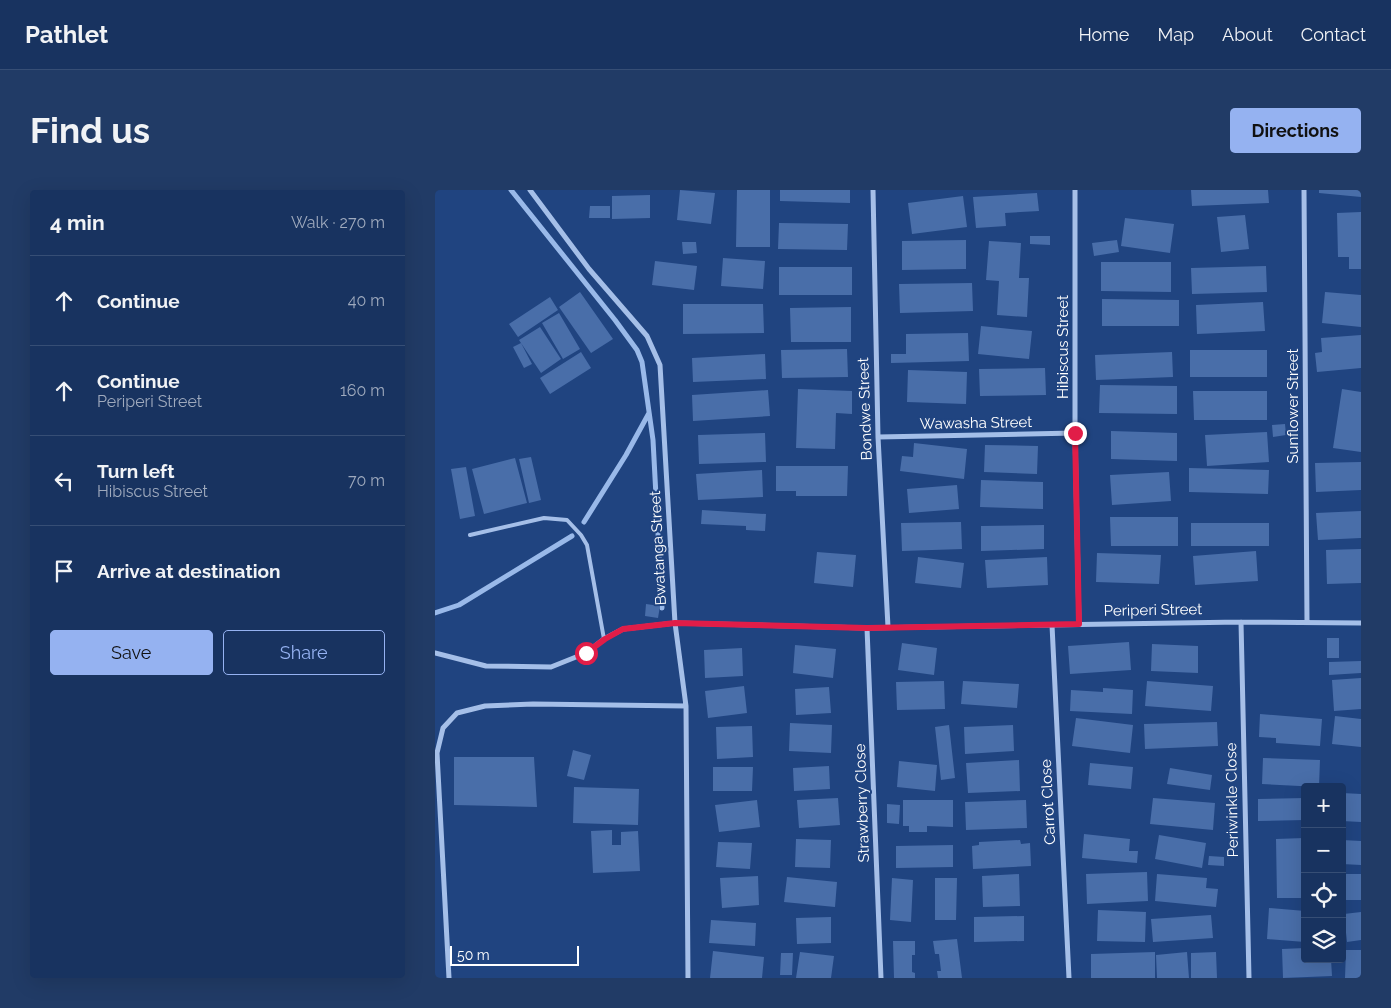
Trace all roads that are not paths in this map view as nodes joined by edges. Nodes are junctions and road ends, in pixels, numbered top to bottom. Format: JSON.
{"nodes":[{"id":1,"x":530,"y":190,"type":"edge"},
{"id":2,"x":873,"y":190,"type":"edge"},
{"id":3,"x":1075,"y":190,"type":"edge"},
{"id":4,"x":1304,"y":190,"type":"edge"},
{"id":5,"x":1075,"y":433,"type":"junction"},
{"id":6,"x":878,"y":437,"type":"junction"},
{"id":7,"x":470,"y":535,"type":"dead end"},
{"id":8,"x":1241,"y":622,"type":"junction"},
{"id":9,"x":1307,"y":622,"type":"junction"},
{"id":10,"x":675,"y":623,"type":"junction"},
{"id":11,"x":1361,"y":623,"type":"edge"},
{"id":12,"x":1079,"y":624,"type":"junction"},
{"id":13,"x":1052,"y":625,"type":"junction"},
{"id":14,"x":867,"y":628,"type":"junction"},
{"id":15,"x":888,"y":628,"type":"junction"},
{"id":16,"x":605,"y":639,"type":"junction"},
{"id":17,"x":435,"y":653,"type":"edge"},
{"id":18,"x":686,"y":706,"type":"junction"},
{"id":19,"x":449,"y":978,"type":"edge"},
{"id":20,"x":688,"y":978,"type":"edge"},
{"id":21,"x":881,"y":978,"type":"edge"},
{"id":22,"x":1069,"y":978,"type":"edge"},
{"id":23,"x":1249,"y":978,"type":"edge"}],
"edges":[{"from":1,"to":10,"type":"street","name":"Bwatanga Street"},
{"from":2,"to":6,"type":"street","name":"Bondwe Street"},
{"from":3,"to":5,"type":"street","name":"Hibiscus Street"},
{"from":4,"to":9,"type":"street","name":"Sunflower Street"},
{"from":5,"to":6,"type":"street","name":"Wawasha Street"},
{"from":5,"to":12,"type":"street","name":"Hibiscus Street"},
{"from":6,"to":15,"type":"street","name":"Bondwe Street"},
{"from":7,"to":16,"type":"lane"},
{"from":8,"to":9,"type":"street","name":"Periperi Street"},
{"from":8,"to":12,"type":"street","name":"Periperi Street"},
{"from":8,"to":23,"type":"street","name":"Periwinkle Close"},
{"from":9,"to":11,"type":"street","name":"Periperi Street"},
{"from":10,"to":14,"type":"street","name":"Periperi Street"},
{"from":10,"to":16,"type":"street","name":"Periperi Street"},
{"from":10,"to":18,"type":"street","name":"Bwatanga Street"},
{"from":12,"to":13,"type":"street","name":"Periperi Street"},
{"from":13,"to":15,"type":"street","name":"Periperi Street"},
{"from":13,"to":22,"type":"street","name":"Carrot Close"},
{"from":14,"to":15,"type":"street","name":"Periperi Street"},
{"from":14,"to":21,"type":"street","name":"Strawberry Close"},
{"from":16,"to":17,"type":"street","name":"Periperi Street"},
{"from":18,"to":19,"type":"street"},
{"from":18,"to":20,"type":"street","name":"Bwatanga Street"}]}
